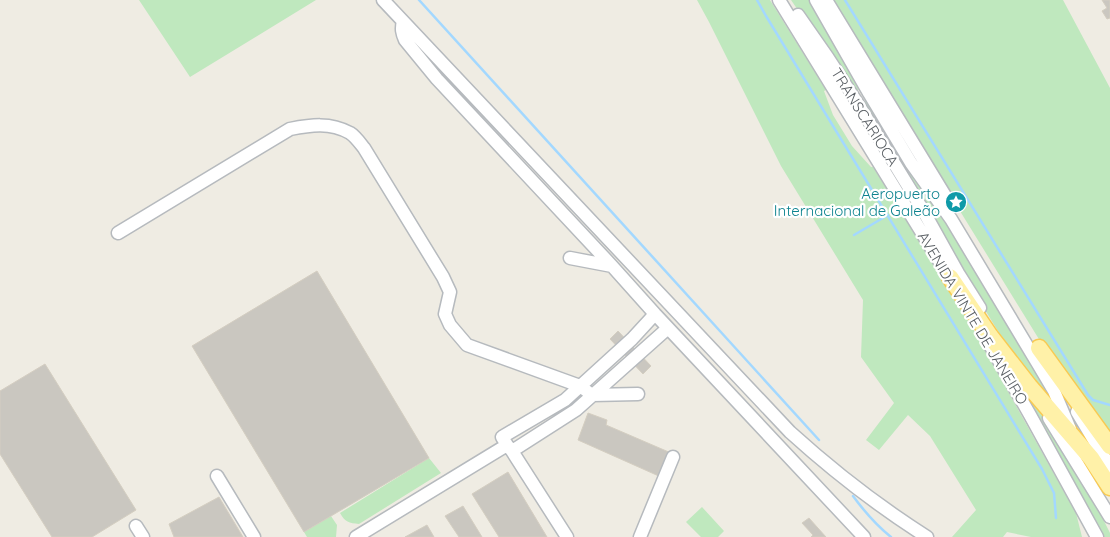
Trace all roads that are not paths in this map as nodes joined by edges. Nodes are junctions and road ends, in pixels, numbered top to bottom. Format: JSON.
{"nodes":[{"id":1,"x":383,"y":0,"type":"edge"},
{"id":2,"x":779,"y":0,"type":"edge"},
{"id":3,"x":788,"y":0,"type":"edge"},
{"id":4,"x":816,"y":0,"type":"edge"},
{"id":5,"x":826,"y":0,"type":"edge"},
{"id":6,"x":403,"y":22,"type":"junction"},
{"id":7,"x":869,"y":93,"type":"junction"},
{"id":8,"x":856,"y":101,"type":"junction"},
{"id":9,"x":921,"y":155,"type":"junction"},
{"id":10,"x":887,"y":176,"type":"junction"},
{"id":11,"x":118,"y":233,"type":"dead end"},
{"id":12,"x":570,"y":258,"type":"dead end"},
{"id":13,"x":612,"y":266,"type":"junction"},
{"id":14,"x":950,"y":277,"type":"junction"},
{"id":15,"x":655,"y":314,"type":"junction"},
{"id":16,"x":668,"y":328,"type":"junction"},
{"id":17,"x":637,"y":333,"type":"junction"},
{"id":18,"x":649,"y":345,"type":"junction"},
{"id":19,"x":1039,"y":348,"type":"junction"},
{"id":20,"x":610,"y":359,"type":"junction"},
{"id":21,"x":620,"y":371,"type":"junction"},
{"id":22,"x":580,"y":386,"type":"junction"},
{"id":23,"x":1029,"y":386,"type":"junction"},
{"id":24,"x":638,"y":394,"type":"dead end"},
{"id":25,"x":592,"y":395,"type":"junction"},
{"id":26,"x":1075,"y":440,"type":"junction"},
{"id":27,"x":507,"y":444,"type":"junction"},
{"id":28,"x":1110,"y":446,"type":"edge"},
{"id":29,"x":673,"y":456,"type":"dead end"},
{"id":30,"x":1110,"y":467,"type":"edge"},
{"id":31,"x":217,"y":476,"type":"dead end"},
{"id":32,"x":1110,"y":487,"type":"edge"},
{"id":33,"x":1110,"y":510,"type":"edge"},
{"id":34,"x":1110,"y":517,"type":"edge"},
{"id":35,"x":254,"y":537,"type":"edge"},
{"id":36,"x":356,"y":537,"type":"edge"},
{"id":37,"x":567,"y":537,"type":"edge"},
{"id":38,"x":640,"y":537,"type":"edge"},
{"id":39,"x":864,"y":537,"type":"edge"},
{"id":40,"x":927,"y":537,"type":"edge"},
{"id":41,"x":1097,"y":537,"type":"edge"}],
"edges":[{"from":1,"to":6,"type":"street"},
{"from":2,"to":10,"type":"street","name":"AVENIDA VINTE DE JANEIRO"},
{"from":3,"to":8,"type":"street","name":"TRANSCARIOCA"},
{"from":4,"to":7,"type":"street","name":"TRANSCARIOCA"},
{"from":5,"to":9,"type":"street"},
{"from":6,"to":13,"type":"street"},
{"from":6,"to":40,"type":"street"},
{"from":7,"to":8,"type":"street"},
{"from":7,"to":9,"type":"street"},
{"from":7,"to":26,"type":"street","name":"TRANSCARIOCA"},
{"from":8,"to":10,"type":"street"},
{"from":8,"to":23,"type":"street","name":"TRANSCARIOCA"},
{"from":9,"to":19,"type":"street"},
{"from":10,"to":14,"type":"street","name":"AVENIDA VINTE DE JANEIRO"},
{"from":11,"to":22,"type":"street"},
{"from":12,"to":13,"type":"street"},
{"from":13,"to":15,"type":"street"},
{"from":14,"to":23,"type":"main road"},
{"from":14,"to":41,"type":"street","name":"AVENIDA VINTE DE JANEIRO"},
{"from":15,"to":16,"type":"street"},
{"from":15,"to":17,"type":"street"},
{"from":16,"to":18,"type":"street"},
{"from":16,"to":39,"type":"street"},
{"from":17,"to":18,"type":"street"},
{"from":17,"to":20,"type":"street"},
{"from":18,"to":21,"type":"street"},
{"from":19,"to":28,"type":"main road"},
{"from":19,"to":30,"type":"street"},
{"from":20,"to":21,"type":"street"},
{"from":20,"to":22,"type":"street"},
{"from":21,"to":25,"type":"street"},
{"from":22,"to":25,"type":"street"},
{"from":22,"to":27,"type":"street"},
{"from":23,"to":26,"type":"main road"},
{"from":23,"to":34,"type":"street","name":"TRANSCARIOCA"},
{"from":24,"to":25,"type":"street"},
{"from":25,"to":27,"type":"street"},
{"from":26,"to":32,"type":"main road"},
{"from":26,"to":33,"type":"street","name":"TRANSCARIOCA"},
{"from":27,"to":36,"type":"street"},
{"from":27,"to":37,"type":"street"},
{"from":29,"to":38,"type":"street"},
{"from":31,"to":35,"type":"street"}]}
